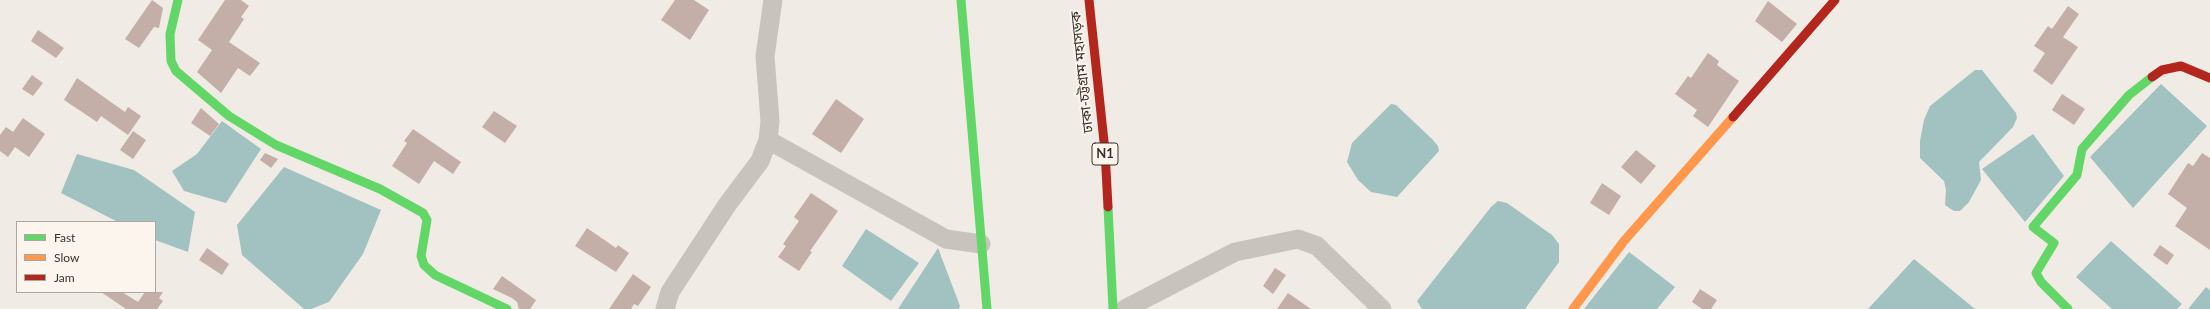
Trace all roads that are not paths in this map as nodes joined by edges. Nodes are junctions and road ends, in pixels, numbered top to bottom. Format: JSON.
{"nodes":[{"id":1,"x":178,"y":0,"type":"edge"},
{"id":2,"x":773,"y":0,"type":"edge"},
{"id":3,"x":961,"y":0,"type":"edge"},
{"id":4,"x":1089,"y":0,"type":"edge"},
{"id":5,"x":1835,"y":0,"type":"edge"},
{"id":6,"x":2210,"y":78,"type":"edge"},
{"id":7,"x":768,"y":140,"type":"junction"},
{"id":8,"x":981,"y":244,"type":"junction"},
{"id":9,"x":507,"y":309,"type":"edge"},
{"id":10,"x":665,"y":309,"type":"edge"},
{"id":11,"x":987,"y":309,"type":"edge"},
{"id":12,"x":1113,"y":309,"type":"edge"},
{"id":13,"x":1125,"y":309,"type":"edge"},
{"id":14,"x":1382,"y":309,"type":"edge"},
{"id":15,"x":1573,"y":309,"type":"edge"},
{"id":16,"x":2068,"y":309,"type":"edge"}],
"edges":[{"from":1,"to":9,"type":"main road"},
{"from":2,"to":7,"type":"street"},
{"from":3,"to":8,"type":"main road"},
{"from":4,"to":12,"type":"main road","name":"ঢাকা-চট্টগ্রাম মহাসড়ক","number":"N1"},
{"from":5,"to":15,"type":"main road"},
{"from":6,"to":16,"type":"main road"},
{"from":7,"to":8,"type":"street"},
{"from":7,"to":10,"type":"street"},
{"from":8,"to":11,"type":"main road"},
{"from":13,"to":14,"type":"street"}]}
